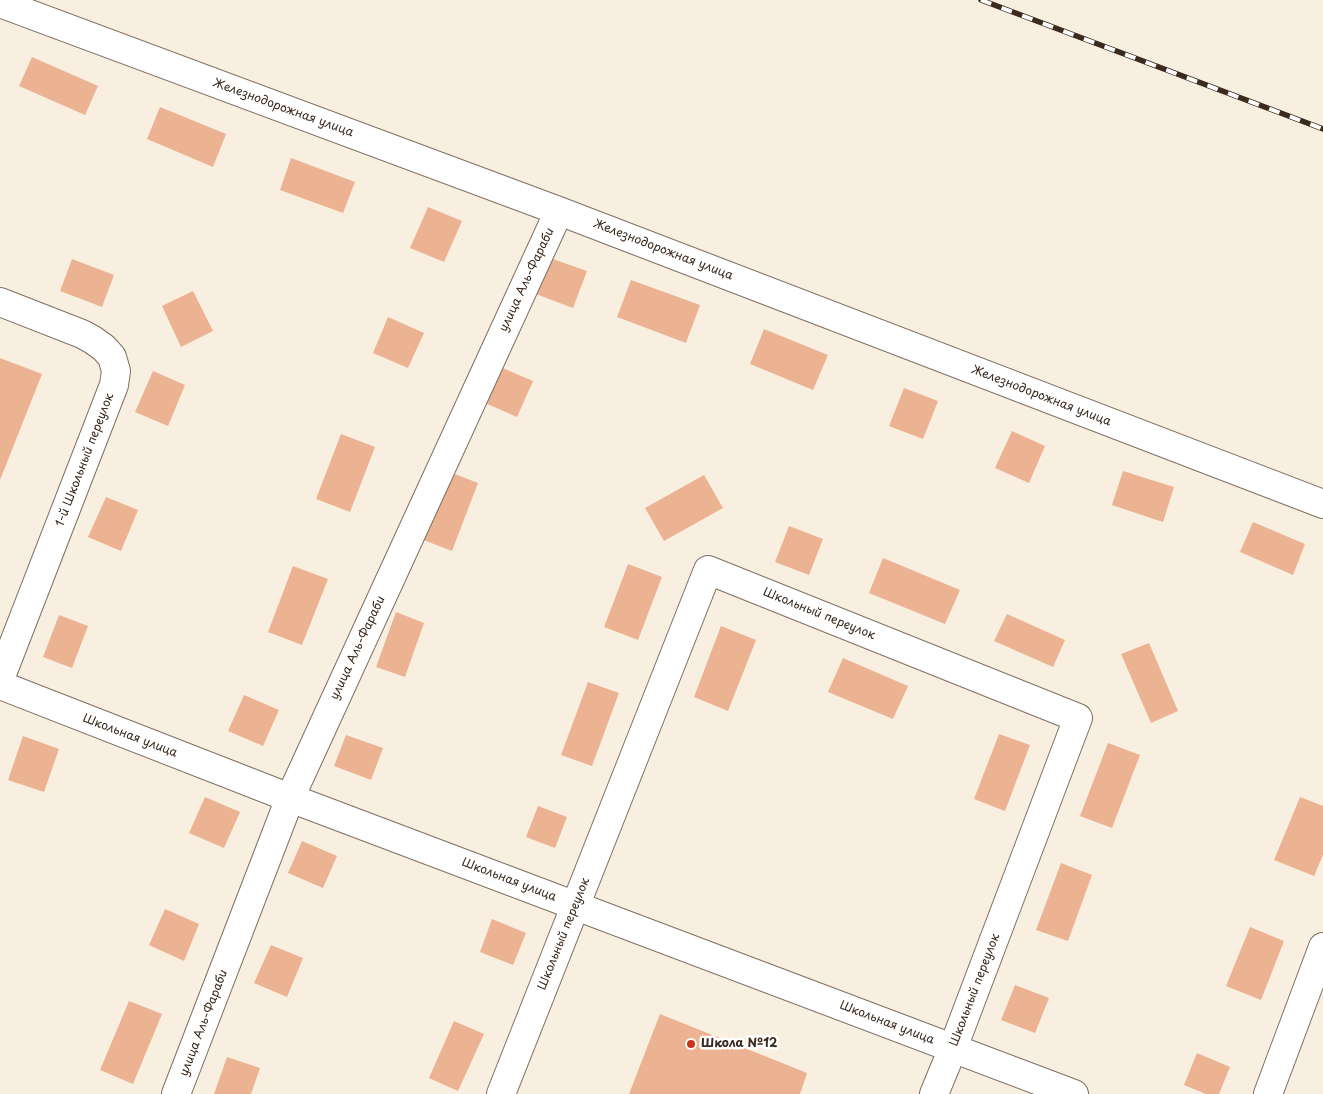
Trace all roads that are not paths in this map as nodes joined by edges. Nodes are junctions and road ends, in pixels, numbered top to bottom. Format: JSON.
{"nodes":[{"id":1,"x":0,"y":3,"type":"edge"},
{"id":2,"x":559,"y":211,"type":"junction"},
{"id":3,"x":0,"y":302,"type":"edge"},
{"id":4,"x":1323,"y":504,"type":"edge"},
{"id":5,"x":0,"y":679,"type":"edge"},
{"id":6,"x":0,"y":685,"type":"edge"},
{"id":7,"x":290,"y":798,"type":"junction"},
{"id":8,"x":575,"y":906,"type":"junction"},
{"id":9,"x":1323,"y":947,"type":"edge"},
{"id":10,"x":953,"y":1048,"type":"junction"},
{"id":11,"x":176,"y":1094,"type":"edge"},
{"id":12,"x":501,"y":1094,"type":"edge"},
{"id":13,"x":934,"y":1094,"type":"edge"},
{"id":14,"x":1074,"y":1094,"type":"edge"},
{"id":15,"x":1268,"y":1094,"type":"edge"}],
"edges":[{"from":1,"to":2,"type":"street","name":"Железнодорожная улица"},
{"from":2,"to":4,"type":"street","name":"Железнодорожная улица"},
{"from":2,"to":7,"type":"street","name":"улица Аль-Фараби"},
{"from":3,"to":5,"type":"street","name":"1-й Школьный переулок"},
{"from":6,"to":7,"type":"street","name":"Школьная улица"},
{"from":7,"to":8,"type":"street","name":"Школьная улица"},
{"from":7,"to":11,"type":"street","name":"улица Аль-Фараби"},
{"from":8,"to":10,"type":"street","name":"Школьная улица"},
{"from":8,"to":10,"type":"street","name":"Школьный переулок"},
{"from":8,"to":12,"type":"street","name":"Школьный переулок"},
{"from":9,"to":15,"type":"street"},
{"from":10,"to":13,"type":"street","name":"Школьный переулок"},
{"from":10,"to":14,"type":"street","name":"Школьная улица"}]}
